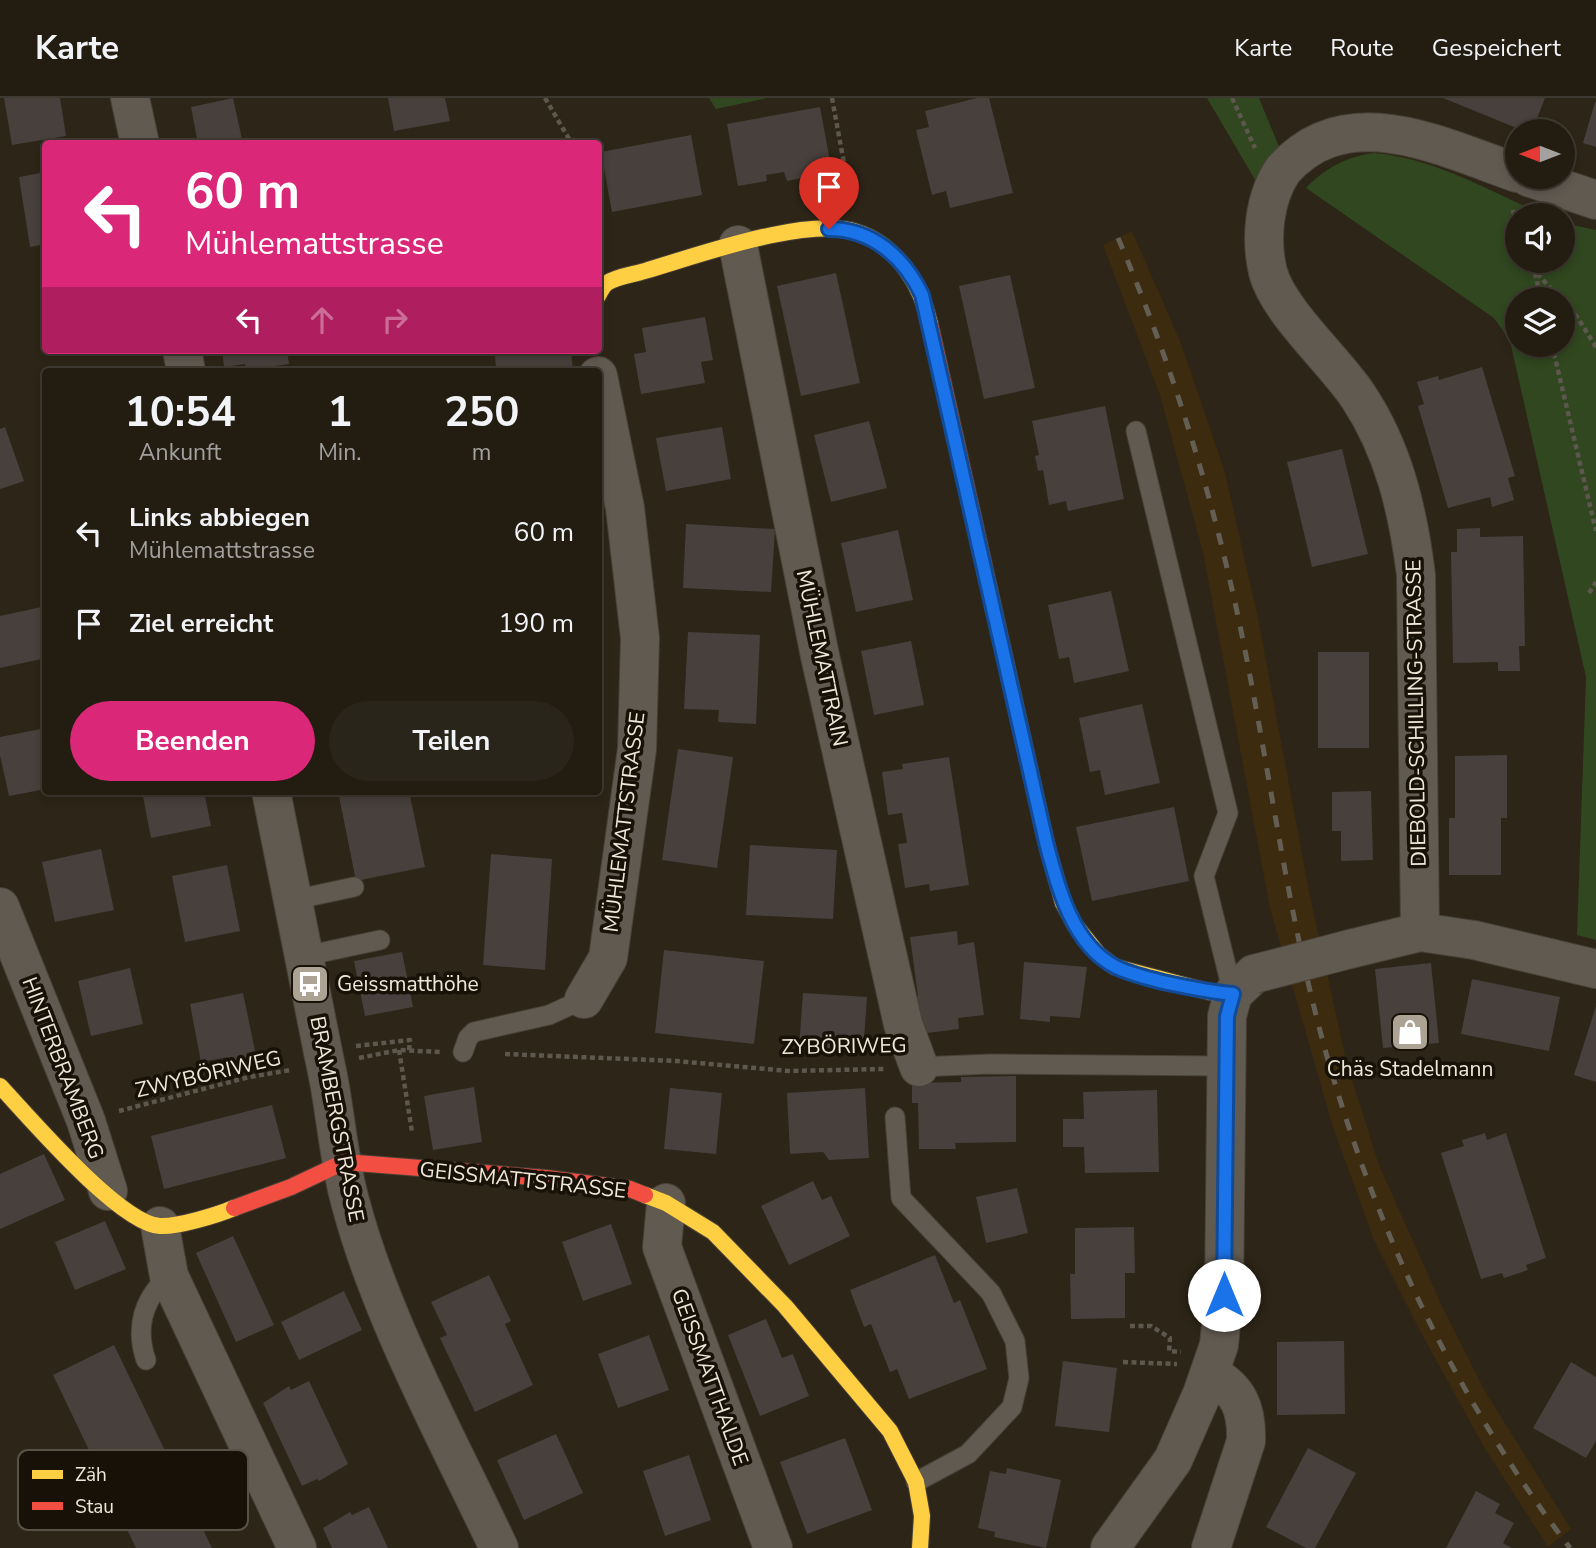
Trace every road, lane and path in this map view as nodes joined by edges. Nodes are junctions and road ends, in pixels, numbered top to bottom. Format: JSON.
{"nodes":[{"id":1,"x":130,"y":98,"type":"edge"},
{"id":2,"x":545,"y":98,"type":"edge"},
{"id":3,"x":832,"y":98,"type":"edge"},
{"id":4,"x":1232,"y":98,"type":"edge"},
{"id":5,"x":139,"y":140,"type":"edge"},
{"id":6,"x":570,"y":140,"type":"edge"},
{"id":7,"x":1256,"y":151,"type":"dead end"},
{"id":8,"x":1505,"y":168,"type":"edge"},
{"id":9,"x":1563,"y":189,"type":"edge"},
{"id":10,"x":1596,"y":200,"type":"edge"},
{"id":11,"x":856,"y":232,"type":"junction"},
{"id":12,"x":738,"y":245,"type":"junction"},
{"id":13,"x":1536,"y":273,"type":"edge"},
{"id":14,"x":1549,"y":287,"type":"edge"},
{"id":15,"x":602,"y":290,"type":"edge"},
{"id":16,"x":1575,"y":315,"type":"edge"},
{"id":17,"x":1596,"y":347,"type":"edge"},
{"id":18,"x":1555,"y":357,"type":"edge"},
{"id":19,"x":602,"y":396,"type":"edge"},
{"id":20,"x":1136,"y":431,"type":"dead end"},
{"id":21,"x":1596,"y":531,"type":"edge"},
{"id":22,"x":1596,"y":582,"type":"edge"},
{"id":23,"x":1589,"y":593,"type":"dead end"},
{"id":24,"x":272,"y":795,"type":"edge"},
{"id":25,"x":354,"y":887,"type":"dead end"},
{"id":26,"x":293,"y":900,"type":"junction"},
{"id":27,"x":0,"y":907,"type":"edge"},
{"id":28,"x":1420,"y":932,"type":"junction"},
{"id":29,"x":380,"y":940,"type":"dead end"},
{"id":30,"x":305,"y":956,"type":"junction"},
{"id":31,"x":1596,"y":969,"type":"edge"},
{"id":32,"x":1243,"y":984,"type":"junction"},
{"id":33,"x":583,"y":999,"type":"joint"},
{"id":34,"x":399,"y":1050,"type":"junction"},
{"id":35,"x":409,"y":1051,"type":"junction"},
{"id":36,"x":463,"y":1052,"type":"junction"},
{"id":37,"x":330,"y":1061,"type":"junction"},
{"id":38,"x":1226,"y":1066,"type":"junction"},
{"id":39,"x":919,"y":1067,"type":"junction"},
{"id":40,"x":0,"y":1086,"type":"edge"},
{"id":41,"x":895,"y":1116,"type":"dead end"},
{"id":42,"x":86,"y":1121,"type":"junction"},
{"id":43,"x":412,"y":1132,"type":"dead end"},
{"id":44,"x":344,"y":1162,"type":"junction"},
{"id":45,"x":108,"y":1191,"type":"junction"},
{"id":46,"x":666,"y":1203,"type":"junction"},
{"id":47,"x":160,"y":1226,"type":"junction"},
{"id":48,"x":169,"y":1276,"type":"junction"},
{"id":49,"x":1130,"y":1326,"type":"dead end"},
{"id":50,"x":146,"y":1360,"type":"dead end"},
{"id":51,"x":1123,"y":1362,"type":"dead end"},
{"id":52,"x":1190,"y":1363,"type":"junction"},
{"id":53,"x":916,"y":1482,"type":"junction"},
{"id":54,"x":297,"y":1548,"type":"edge"},
{"id":55,"x":499,"y":1548,"type":"edge"},
{"id":56,"x":773,"y":1548,"type":"edge"},
{"id":57,"x":920,"y":1548,"type":"edge"},
{"id":58,"x":1110,"y":1548,"type":"edge"},
{"id":59,"x":1211,"y":1548,"type":"edge"}],
"edges":[{"from":1,"to":5,"type":"street"},
{"from":2,"to":6,"type":"path"},
{"from":3,"to":11,"type":"path"},
{"from":4,"to":7,"type":"path"},
{"from":8,"to":28,"type":"street","name":"DIEBOLD-SCHILLING-STRASSE"},
{"from":9,"to":10,"type":"street"},
{"from":11,"to":12,"type":"street"},
{"from":11,"to":32,"type":"street"},
{"from":12,"to":15,"type":"street"},
{"from":12,"to":39,"type":"street","name":"MÜHLEMATTRAIN"},
{"from":13,"to":14,"type":"path"},
{"from":16,"to":17,"type":"path"},
{"from":18,"to":21,"type":"path"},
{"from":19,"to":33,"type":"street","name":"MÜHLEMATTSTRASSE"},
{"from":20,"to":32,"type":"lane"},
{"from":22,"to":23,"type":"path"},
{"from":24,"to":26,"type":"street","name":"BRAMBERGSTRASSE"},
{"from":25,"to":26,"type":"lane"},
{"from":26,"to":30,"type":"street","name":"BRAMBERGSTRASSE"},
{"from":27,"to":42,"type":"street","name":"HINTERBRAMBERG"},
{"from":28,"to":31,"type":"street"},
{"from":28,"to":32,"type":"street","bridge":true},
{"from":29,"to":30,"type":"lane"},
{"from":30,"to":37,"type":"street","name":"BRAMBERGSTRASSE"},
{"from":32,"to":38,"type":"street"},
{"from":33,"to":36,"type":"lane","name":"MÜHLEMATTSTRASSE"},
{"from":34,"to":35,"type":"path","name":"ZWYBÖRIWEG"},
{"from":34,"to":37,"type":"path","name":"ZWYBÖRIWEG"},
{"from":34,"to":43,"type":"path"},
{"from":35,"to":36,"type":"path","name":"ZWYBÖRIWEG"},
{"from":35,"to":37,"type":"path"},
{"from":36,"to":39,"type":"path","name":"ZYBÖRIWEG"},
{"from":37,"to":42,"type":"path","name":"ZWYBÖRIWEG"},
{"from":37,"to":44,"type":"street","name":"BRAMBERGSTRASSE"},
{"from":38,"to":39,"type":"lane","name":"ZYBÖRIWEG"},
{"from":38,"to":52,"type":"street"},
{"from":40,"to":45,"type":"street"},
{"from":41,"to":53,"type":"lane"},
{"from":42,"to":45,"type":"street","name":"HINTERBRAMBERG"},
{"from":44,"to":46,"type":"street","name":"GEISSMATTSTRASSE"},
{"from":44,"to":47,"type":"street","name":"GEISSMATTSTRASSE"},
{"from":44,"to":55,"type":"street","name":"BRAMBERGSTRASSE"},
{"from":45,"to":47,"type":"street"},
{"from":46,"to":53,"type":"street","name":"GEISSMATTSTRASSE"},
{"from":46,"to":56,"type":"street","name":"GEISSMATTHALDE"},
{"from":47,"to":48,"type":"street"},
{"from":48,"to":50,"type":"lane"},
{"from":48,"to":54,"type":"street"},
{"from":49,"to":52,"type":"path"},
{"from":51,"to":52,"type":"path"},
{"from":52,"to":58,"type":"street"},
{"from":52,"to":59,"type":"street"},
{"from":53,"to":57,"type":"street","name":"GEISSMATTSTRASSE"}]}
